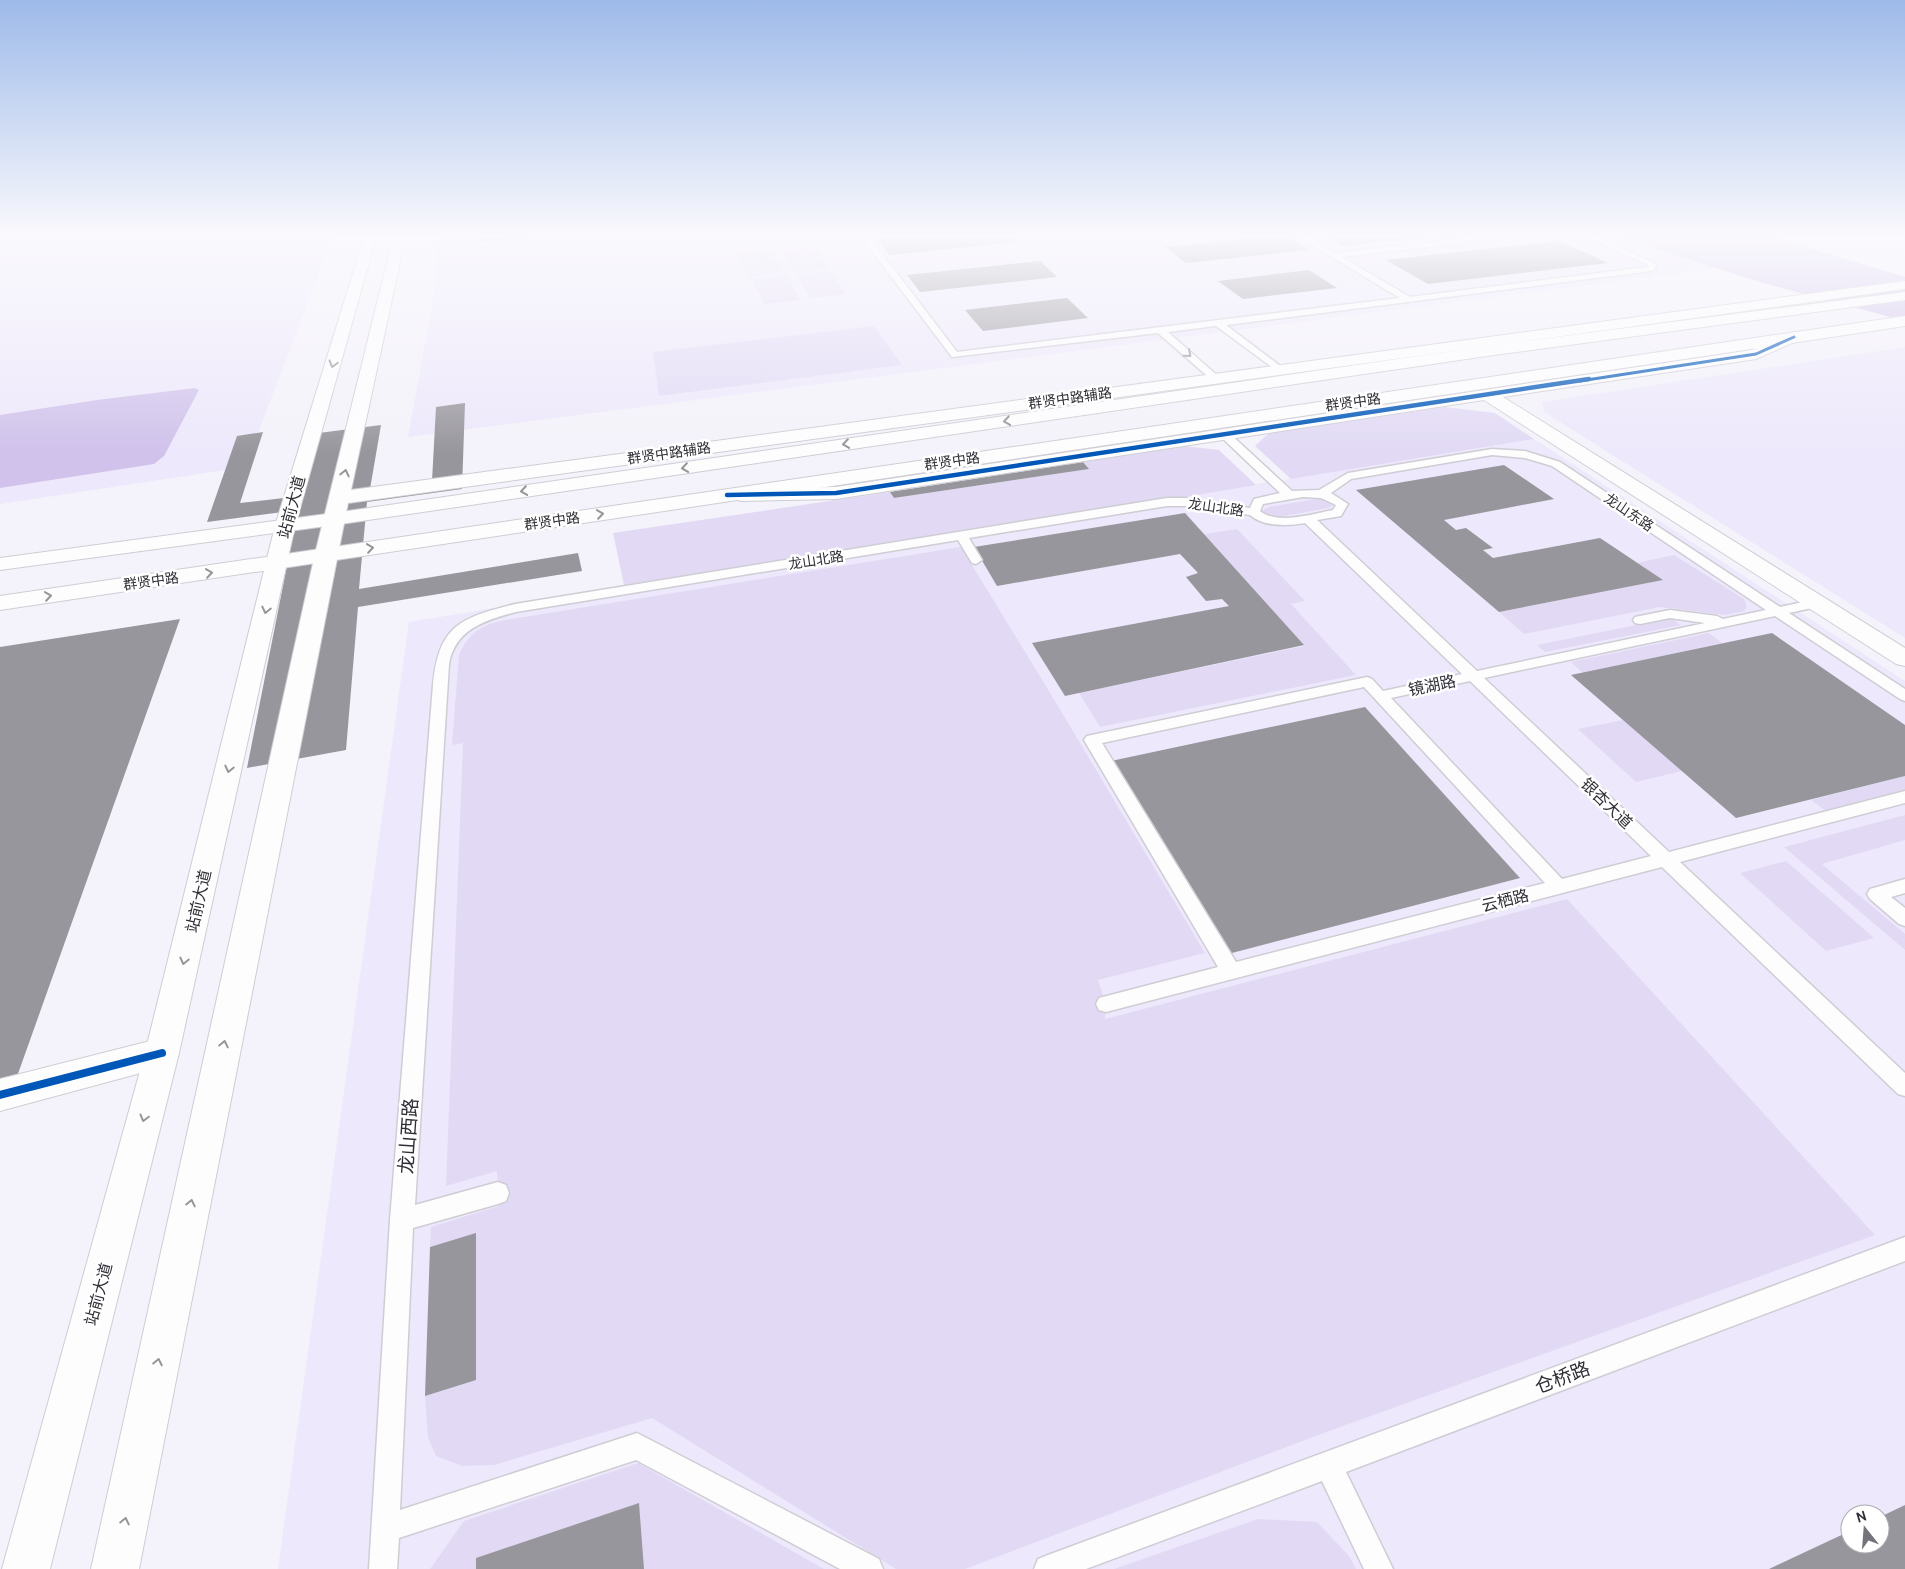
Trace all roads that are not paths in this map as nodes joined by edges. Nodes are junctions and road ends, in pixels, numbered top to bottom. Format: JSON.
{"nodes":[{"id":1,"x":349,"y":307,"type":"edge"},
{"id":2,"x":383,"y":307,"type":"edge"},
{"id":3,"x":918,"y":307,"type":"edge"},
{"id":4,"x":1349,"y":307,"type":"edge"},
{"id":5,"x":1741,"y":307,"type":"edge"},
{"id":6,"x":1824,"y":307,"type":"edge"},
{"id":7,"x":1905,"y":321,"type":"edge"},
{"id":8,"x":1218,"y":323,"type":"junction"},
{"id":9,"x":1160,"y":330,"type":"junction"},
{"id":10,"x":1794,"y":337,"type":"junction"},
{"id":11,"x":1280,"y":370,"type":"junction"},
{"id":12,"x":1216,"y":379,"type":"junction"},
{"id":13,"x":1487,"y":395,"type":"junction"},
{"id":14,"x":1224,"y":434,"type":"junction"},
{"id":15,"x":1322,"y":494,"type":"junction"},
{"id":16,"x":727,"y":495,"type":"junction"},
{"id":17,"x":1289,"y":495,"type":"junction"},
{"id":18,"x":339,"y":498,"type":"junction"},
{"id":19,"x":1254,"y":512,"type":"junction"},
{"id":20,"x":334,"y":519,"type":"junction"},
{"id":21,"x":1308,"y":519,"type":"junction"},
{"id":22,"x":285,"y":526,"type":"junction"},
{"id":23,"x":962,"y":536,"type":"junction"},
{"id":24,"x":326,"y":554,"type":"junction"},
{"id":25,"x":976,"y":560,"type":"dead end"},
{"id":26,"x":277,"y":563,"type":"junction"},
{"id":27,"x":0,"y":564,"type":"edge"},
{"id":28,"x":0,"y":603,"type":"edge"},
{"id":29,"x":1816,"y":603,"type":"junction"},
{"id":30,"x":1778,"y":612,"type":"junction"},
{"id":31,"x":1640,"y":620,"type":"dead end"},
{"id":32,"x":1731,"y":622,"type":"junction"},
{"id":33,"x":1905,"y":659,"type":"edge"},
{"id":34,"x":1474,"y":676,"type":"junction"},
{"id":35,"x":1380,"y":696,"type":"junction"},
{"id":36,"x":1905,"y":696,"type":"edge"},
{"id":37,"x":438,"y":703,"type":"joint"},
{"id":38,"x":1905,"y":797,"type":"edge"},
{"id":39,"x":1665,"y":859,"type":"junction"},
{"id":40,"x":1905,"y":886,"type":"edge"},
{"id":41,"x":1559,"y":887,"type":"junction"},
{"id":42,"x":1905,"y":919,"type":"edge"},
{"id":43,"x":1232,"y":971,"type":"junction"},
{"id":44,"x":1106,"y":1004,"type":"dead end"},
{"id":45,"x":162,"y":1053,"type":"junction"},
{"id":46,"x":1905,"y":1087,"type":"edge"},
{"id":47,"x":0,"y":1095,"type":"edge"},
{"id":48,"x":498,"y":1193,"type":"dead end"},
{"id":49,"x":402,"y":1220,"type":"junction"},
{"id":50,"x":1905,"y":1248,"type":"edge"},
{"id":51,"x":1328,"y":1465,"type":"junction"},
{"id":52,"x":385,"y":1529,"type":"junction"},
{"id":53,"x":26,"y":1569,"type":"edge"},
{"id":54,"x":115,"y":1569,"type":"edge"},
{"id":55,"x":383,"y":1569,"type":"edge"},
{"id":56,"x":869,"y":1569,"type":"edge"},
{"id":57,"x":1048,"y":1569,"type":"edge"},
{"id":58,"x":1379,"y":1569,"type":"edge"}],
"edges":[{"from":1,"to":22,"type":"main road","name":"站前大道","one_way":true},
{"from":18,"to":2,"type":"main road","one_way":true},
{"from":3,"to":9,"type":"lane"},
{"from":4,"to":8,"type":"lane"},
{"from":5,"to":11,"type":"main road","name":"群贤中路辅路"},
{"from":6,"to":20,"type":"main road","name":"群贤中路","one_way":true},
{"from":7,"to":10,"type":"main road","name":"群贤中路"},
{"from":8,"to":9,"type":"lane"},
{"from":8,"to":11,"type":"lane"},
{"from":9,"to":12,"type":"lane","one_way":true},
{"from":10,"to":13,"type":"main road"},
{"from":10,"to":16,"type":"main road","name":"群贤中路"},
{"from":11,"to":12,"type":"main road","name":"群贤中路辅路"},
{"from":12,"to":18,"type":"main road","name":"群贤中路辅路"},
{"from":13,"to":14,"type":"main road"},
{"from":13,"to":29,"type":"main road"},
{"from":14,"to":16,"type":"main road"},
{"from":14,"to":17,"type":"lane"},
{"from":15,"to":17,"type":"lane"},
{"from":15,"to":21,"type":"lane","name":"龙山北路"},
{"from":15,"to":30,"type":"lane","name":"龙山东路"},
{"from":24,"to":16,"type":"main road","name":"群贤中路","one_way":true},
{"from":17,"to":19,"type":"lane"},
{"from":18,"to":20,"type":"main road"},
{"from":19,"to":21,"type":"lane","name":"龙山北路"},
{"from":19,"to":23,"type":"lane","name":"龙山北路"},
{"from":20,"to":22,"type":"main road","name":"群贤中路"},
{"from":20,"to":24,"type":"main road"},
{"from":21,"to":34,"type":"lane","name":"银杏大道"},
{"from":22,"to":26,"type":"main road","name":"站前大道"},
{"from":22,"to":27,"type":"main road","name":"群贤中路"},
{"from":23,"to":25,"type":"lane"},
{"from":23,"to":37,"type":"lane","name":"龙山北路"},
{"from":24,"to":26,"type":"main road","name":"群贤中路"},
{"from":54,"to":24,"type":"main road","one_way":true},
{"from":28,"to":26,"type":"main road","name":"群贤中路","one_way":true},
{"from":26,"to":45,"type":"main road","name":"站前大道","one_way":true},
{"from":29,"to":30,"type":"lane","name":"镜湖路"},
{"from":29,"to":33,"type":"main road"},
{"from":30,"to":32,"type":"lane","name":"镜湖路"},
{"from":30,"to":36,"type":"lane","name":"龙山东路"},
{"from":31,"to":32,"type":"lane"},
{"from":32,"to":34,"type":"lane","name":"镜湖路"},
{"from":34,"to":35,"type":"lane","name":"镜湖路"},
{"from":34,"to":39,"type":"lane","name":"银杏大道"},
{"from":35,"to":41,"type":"lane"},
{"from":35,"to":43,"type":"lane"},
{"from":37,"to":49,"type":"lane","name":"龙山西路"},
{"from":38,"to":39,"type":"lane","name":"云栖路"},
{"from":39,"to":41,"type":"lane","name":"云栖路"},
{"from":39,"to":46,"type":"lane","name":"银杏大道"},
{"from":40,"to":42,"type":"lane"},
{"from":41,"to":43,"type":"lane","name":"云栖路"},
{"from":43,"to":44,"type":"lane","name":"云栖路"},
{"from":45,"to":47,"type":"main road"},
{"from":45,"to":53,"type":"main road","name":"站前大道","one_way":true},
{"from":48,"to":49,"type":"lane"},
{"from":49,"to":52,"type":"lane","name":"龙山西路"},
{"from":50,"to":51,"type":"lane","name":"仓桥路"},
{"from":51,"to":57,"type":"lane","name":"仓桥路"},
{"from":51,"to":58,"type":"lane"},
{"from":52,"to":55,"type":"lane","name":"龙山西路"},
{"from":52,"to":56,"type":"lane"}]}
